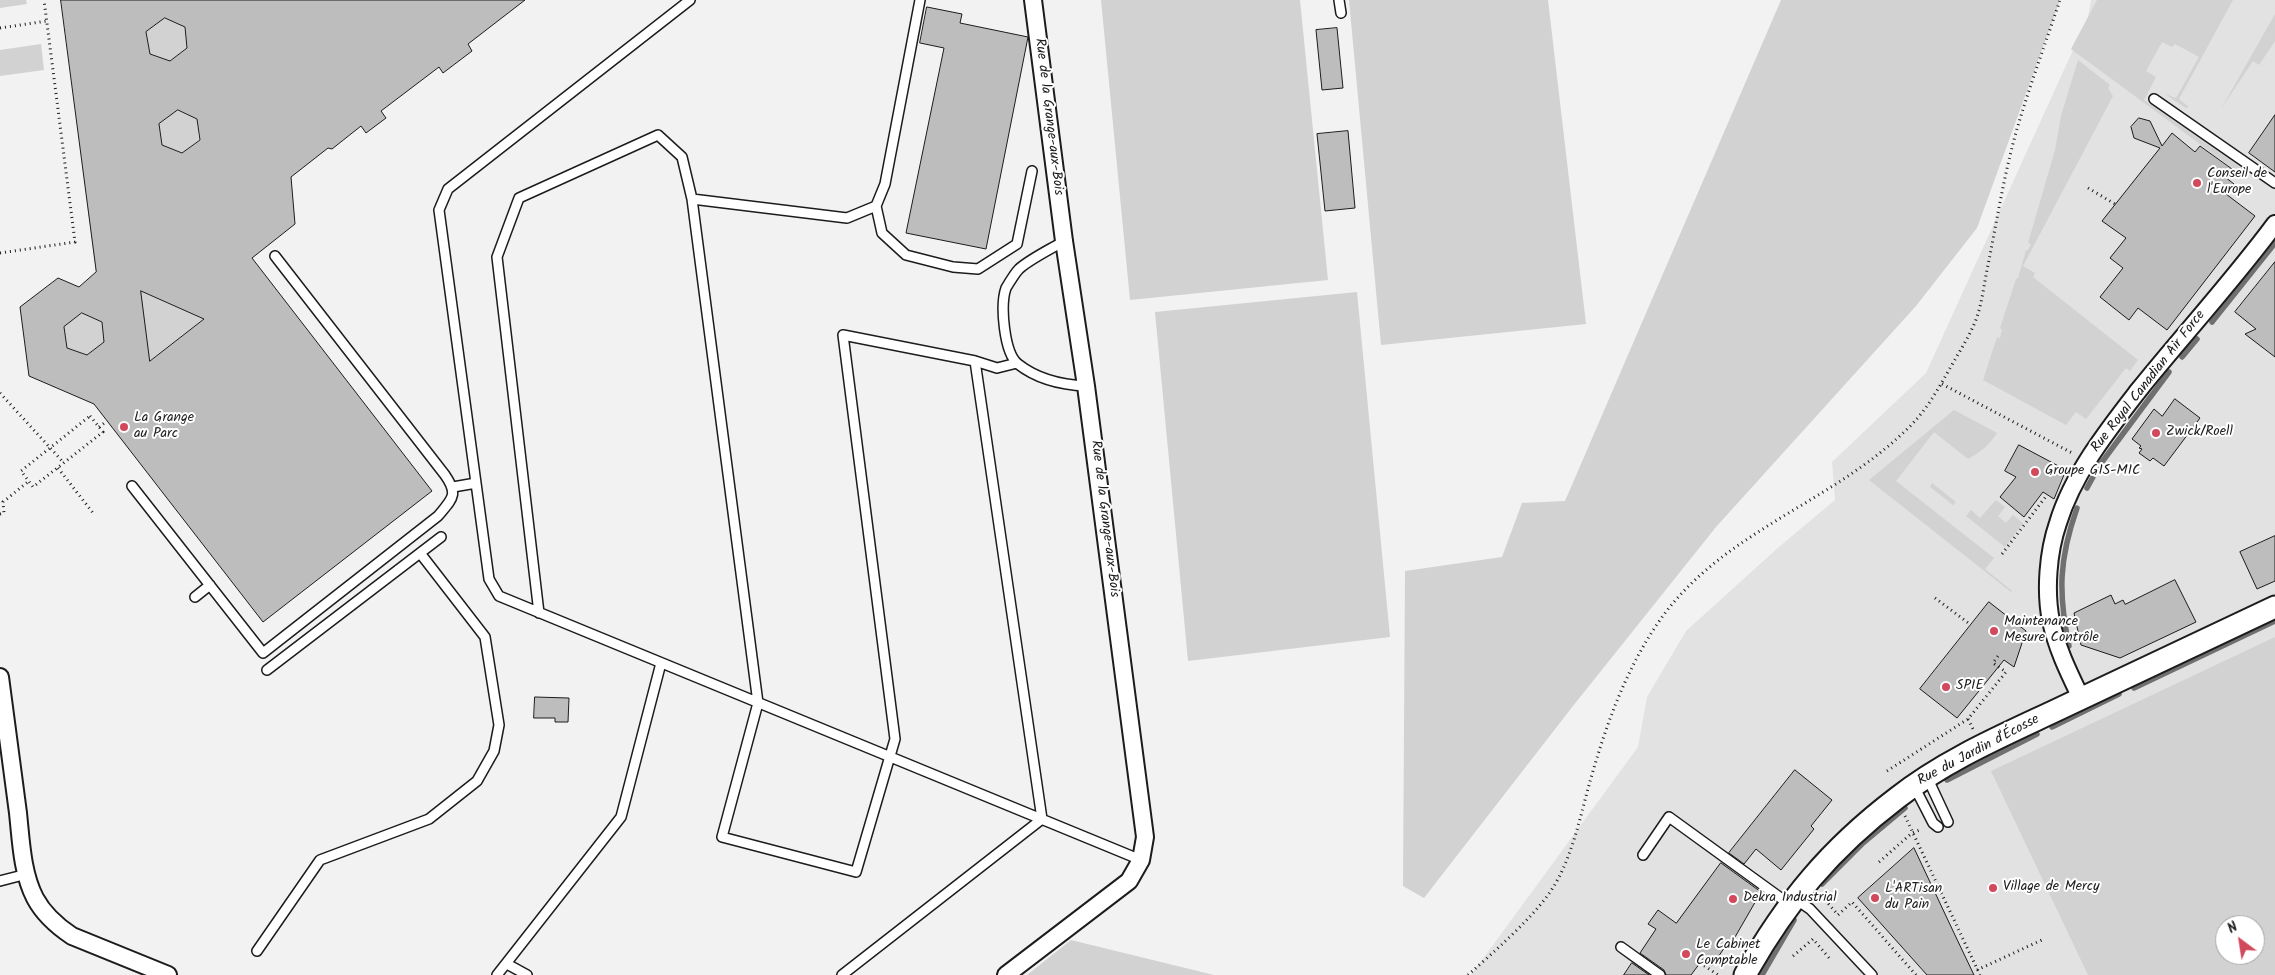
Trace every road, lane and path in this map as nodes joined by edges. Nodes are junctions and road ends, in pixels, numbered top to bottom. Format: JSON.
{"nodes":[{"id":1,"x":44,"y":0,"type":"edge"},
{"id":2,"x":690,"y":0,"type":"edge"},
{"id":3,"x":920,"y":0,"type":"edge"},
{"id":4,"x":1033,"y":0,"type":"edge"},
{"id":5,"x":1340,"y":0,"type":"edge"},
{"id":6,"x":2060,"y":0,"type":"edge"},
{"id":7,"x":1341,"y":13,"type":"dead end"},
{"id":8,"x":47,"y":21,"type":"junction"},
{"id":9,"x":0,"y":28,"type":"edge"},
{"id":10,"x":2154,"y":99,"type":"dead end"},
{"id":11,"x":1032,"y":171,"type":"dead end"},
{"id":12,"x":2275,"y":183,"type":"edge"},
{"id":13,"x":2088,"y":188,"type":"dead end"},
{"id":14,"x":692,"y":199,"type":"junction"},
{"id":15,"x":2116,"y":204,"type":"dead end"},
{"id":16,"x":876,"y":206,"type":"junction"},
{"id":17,"x":2275,"y":224,"type":"edge"},
{"id":18,"x":1064,"y":241,"type":"junction"},
{"id":19,"x":0,"y":253,"type":"edge"},
{"id":20,"x":275,"y":256,"type":"dead end"},
{"id":21,"x":975,"y":361,"type":"junction"},
{"id":22,"x":1017,"y":364,"type":"junction"},
{"id":23,"x":1942,"y":384,"type":"junction"},
{"id":24,"x":1086,"y":386,"type":"junction"},
{"id":25,"x":0,"y":393,"type":"edge"},
{"id":26,"x":107,"y":421,"type":"dead end"},
{"id":27,"x":99,"y":427,"type":"junction"},
{"id":28,"x":50,"y":448,"type":"junction"},
{"id":29,"x":2087,"y":462,"type":"junction"},
{"id":30,"x":64,"y":463,"type":"junction"},
{"id":31,"x":58,"y":468,"type":"junction"},
{"id":32,"x":29,"y":481,"type":"junction"},
{"id":33,"x":476,"y":483,"type":"junction"},
{"id":34,"x":132,"y":486,"type":"dead end"},
{"id":35,"x":453,"y":486,"type":"junction"},
{"id":36,"x":2047,"y":495,"type":"dead end"},
{"id":37,"x":1,"y":502,"type":"edge"},
{"id":38,"x":93,"y":513,"type":"dead end"},
{"id":39,"x":0,"y":514,"type":"edge"},
{"id":40,"x":441,"y":537,"type":"dead end"},
{"id":41,"x":420,"y":553,"type":"junction"},
{"id":42,"x":2002,"y":554,"type":"dead end"},
{"id":43,"x":210,"y":585,"type":"junction"},
{"id":44,"x":195,"y":597,"type":"dead end"},
{"id":45,"x":1935,"y":598,"type":"dead end"},
{"id":46,"x":2275,"y":607,"type":"edge"},
{"id":47,"x":539,"y":613,"type":"junction"},
{"id":48,"x":1971,"y":625,"type":"dead end"},
{"id":49,"x":1998,"y":656,"type":"dead end"},
{"id":50,"x":661,"y":663,"type":"junction"},
{"id":51,"x":267,"y":670,"type":"dead end"},
{"id":52,"x":0,"y":677,"type":"edge"},
{"id":53,"x":2081,"y":698,"type":"junction"},
{"id":54,"x":758,"y":703,"type":"junction"},
{"id":55,"x":1968,"y":719,"type":"junction"},
{"id":56,"x":1974,"y":732,"type":"dead end"},
{"id":57,"x":890,"y":757,"type":"junction"},
{"id":58,"x":1888,"y":771,"type":"dead end"},
{"id":59,"x":1920,"y":781,"type":"junction"},
{"id":60,"x":1905,"y":816,"type":"dead end"},
{"id":61,"x":1042,"y":819,"type":"junction"},
{"id":62,"x":1948,"y":822,"type":"dead end"},
{"id":63,"x":1935,"y":825,"type":"joint"},
{"id":64,"x":1912,"y":833,"type":"junction"},
{"id":65,"x":1643,"y":855,"type":"dead end"},
{"id":66,"x":1142,"y":860,"type":"junction"},
{"id":67,"x":1879,"y":862,"type":"dead end"},
{"id":68,"x":27,"y":874,"type":"junction"},
{"id":69,"x":0,"y":881,"type":"edge"},
{"id":70,"x":1821,"y":895,"type":"dead end"},
{"id":71,"x":1792,"y":901,"type":"junction"},
{"id":72,"x":2044,"y":939,"type":"dead end"},
{"id":73,"x":1621,"y":947,"type":"dead end"},
{"id":74,"x":257,"y":951,"type":"dead end"},
{"id":75,"x":1793,"y":956,"type":"dead end"},
{"id":76,"x":1830,"y":958,"type":"dead end"},
{"id":77,"x":1700,"y":963,"type":"dead end"},
{"id":78,"x":507,"y":964,"type":"junction"},
{"id":79,"x":1977,"y":970,"type":"junction"},
{"id":80,"x":168,"y":975,"type":"edge"},
{"id":81,"x":497,"y":975,"type":"edge"},
{"id":82,"x":526,"y":975,"type":"edge"},
{"id":83,"x":842,"y":975,"type":"edge"},
{"id":84,"x":1006,"y":975,"type":"edge"},
{"id":85,"x":1468,"y":975,"type":"edge"},
{"id":86,"x":1660,"y":975,"type":"edge"},
{"id":87,"x":1718,"y":975,"type":"edge"},
{"id":88,"x":1746,"y":975,"type":"edge"},
{"id":89,"x":1872,"y":975,"type":"edge"},
{"id":90,"x":1916,"y":975,"type":"edge"},
{"id":91,"x":1980,"y":975,"type":"edge"}],
"edges":[{"from":1,"to":8,"type":"path"},
{"from":2,"to":33,"type":"lane"},
{"from":3,"to":16,"type":"lane"},
{"from":4,"to":18,"type":"street","name":"Rue de la Grange-aux-Bois"},
{"from":5,"to":7,"type":"lane"},
{"from":6,"to":23,"type":"path"},
{"from":8,"to":9,"type":"path"},
{"from":8,"to":19,"type":"path"},
{"from":10,"to":12,"type":"lane"},
{"from":11,"to":16,"type":"lane"},
{"from":13,"to":15,"type":"path"},
{"from":14,"to":16,"type":"lane"},
{"from":14,"to":47,"type":"lane"},
{"from":14,"to":54,"type":"lane"},
{"from":17,"to":29,"type":"street","name":"Rue Royal Canadian Air Force"},
{"from":18,"to":22,"type":"lane"},
{"from":18,"to":24,"type":"street","name":"Rue de la Grange-aux-Bois"},
{"from":20,"to":35,"type":"lane"},
{"from":21,"to":22,"type":"lane"},
{"from":21,"to":57,"type":"lane"},
{"from":21,"to":61,"type":"lane"},
{"from":22,"to":24,"type":"lane"},
{"from":23,"to":29,"type":"path"},
{"from":23,"to":85,"type":"path"},
{"from":24,"to":66,"type":"street","name":"Rue de la Grange-aux-Bois"},
{"from":25,"to":28,"type":"path"},
{"from":26,"to":27,"type":"path"},
{"from":27,"to":28,"type":"path"},
{"from":27,"to":30,"type":"path"},
{"from":28,"to":30,"type":"path"},
{"from":28,"to":32,"type":"path"},
{"from":29,"to":53,"type":"street","name":"Rue Royal Canadian Air Force"},
{"from":30,"to":31,"type":"path"},
{"from":31,"to":32,"type":"path"},
{"from":31,"to":38,"type":"path"},
{"from":32,"to":37,"type":"path"},
{"from":33,"to":35,"type":"lane"},
{"from":33,"to":47,"type":"lane"},
{"from":34,"to":43,"type":"lane"},
{"from":35,"to":43,"type":"lane"},
{"from":36,"to":42,"type":"path"},
{"from":37,"to":39,"type":"path"},
{"from":40,"to":41,"type":"lane"},
{"from":41,"to":51,"type":"lane"},
{"from":41,"to":74,"type":"lane"},
{"from":43,"to":44,"type":"lane"},
{"from":45,"to":48,"type":"path"},
{"from":46,"to":53,"type":"street","name":"Rue du Jardin d'Écosse"},
{"from":47,"to":50,"type":"lane"},
{"from":49,"to":55,"type":"path"},
{"from":50,"to":54,"type":"lane"},
{"from":50,"to":78,"type":"lane"},
{"from":52,"to":68,"type":"street"},
{"from":53,"to":59,"type":"street","name":"Rue du Jardin d'Écosse"},
{"from":54,"to":57,"type":"lane"},
{"from":54,"to":57,"type":"lane"},
{"from":55,"to":56,"type":"path"},
{"from":55,"to":58,"type":"path"},
{"from":57,"to":61,"type":"lane"},
{"from":59,"to":62,"type":"lane"},
{"from":59,"to":63,"type":"lane"},
{"from":59,"to":71,"type":"street","name":"Rue du Jardin d'Écosse"},
{"from":60,"to":64,"type":"path"},
{"from":61,"to":66,"type":"lane"},
{"from":61,"to":83,"type":"lane"},
{"from":63,"to":64,"type":"path"},
{"from":64,"to":67,"type":"path"},
{"from":64,"to":79,"type":"path"},
{"from":65,"to":71,"type":"lane"},
{"from":66,"to":84,"type":"street","name":"Rue de la Grange-aux-Bois"},
{"from":68,"to":69,"type":"lane"},
{"from":68,"to":80,"type":"street"},
{"from":70,"to":90,"type":"path"},
{"from":71,"to":88,"type":"street","name":"Rue du Jardin d'Écosse"},
{"from":71,"to":89,"type":"lane"},
{"from":72,"to":79,"type":"path"},
{"from":73,"to":86,"type":"lane"},
{"from":75,"to":76,"type":"path"},
{"from":77,"to":87,"type":"path"},
{"from":78,"to":81,"type":"lane"},
{"from":78,"to":82,"type":"lane"},
{"from":79,"to":91,"type":"path"}]}
